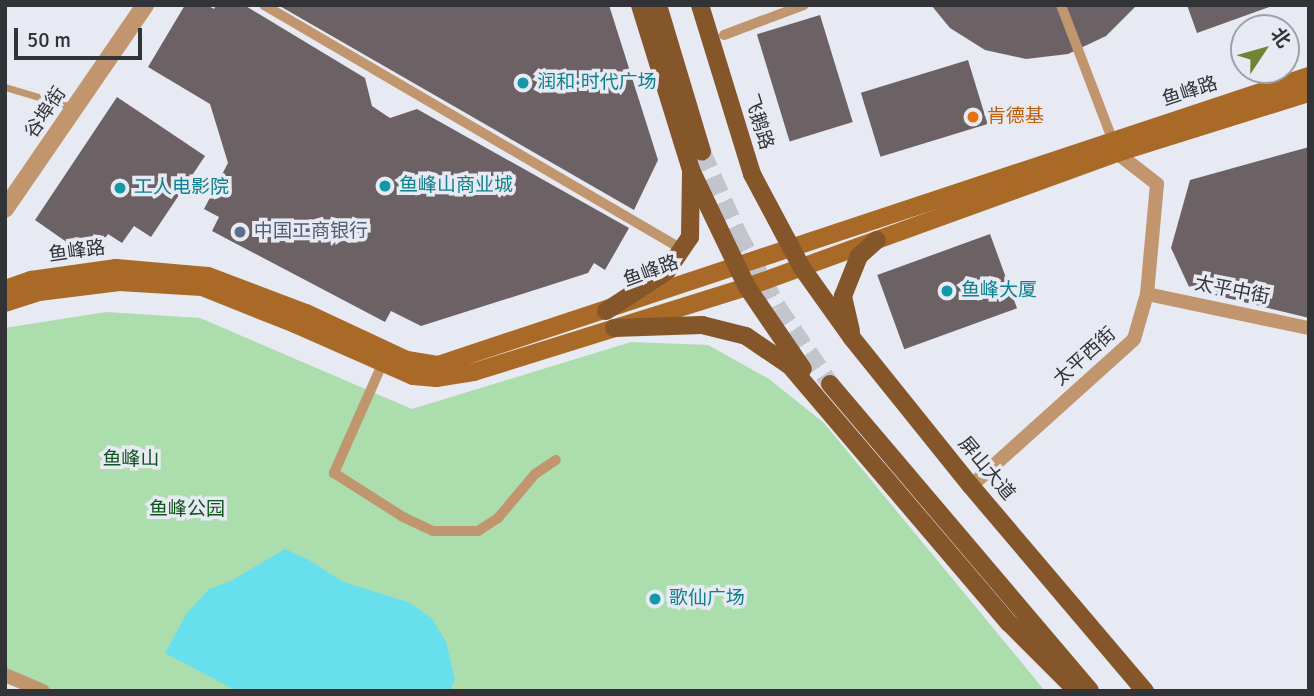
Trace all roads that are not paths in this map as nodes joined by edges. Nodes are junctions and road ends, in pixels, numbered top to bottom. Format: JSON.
{"nodes":[{"id":1,"x":145,"y":5,"type":"edge"},
{"id":2,"x":264,"y":5,"type":"edge"},
{"id":3,"x":640,"y":5,"type":"edge"},
{"id":4,"x":658,"y":5,"type":"edge"},
{"id":5,"x":700,"y":5,"type":"edge"},
{"id":6,"x":804,"y":5,"type":"edge"},
{"id":7,"x":1061,"y":5,"type":"edge"},
{"id":8,"x":724,"y":34,"type":"dead end"},
{"id":9,"x":1309,"y":76,"type":"edge"},
{"id":10,"x":5,"y":87,"type":"edge"},
{"id":11,"x":1309,"y":93,"type":"edge"},
{"id":12,"x":75,"y":108,"type":"junction"},
{"id":13,"x":1115,"y":147,"type":"junction"},
{"id":14,"x":702,"y":152,"type":"tunnel mouth"},
{"id":15,"x":691,"y":170,"type":"junction"},
{"id":16,"x":5,"y":209,"type":"edge"},
{"id":17,"x":877,"y":240,"type":"junction"},
{"id":18,"x":790,"y":245,"type":"junction"},
{"id":19,"x":682,"y":248,"type":"junction"},
{"id":20,"x":735,"y":264,"type":"junction"},
{"id":21,"x":802,"y":268,"type":"junction"},
{"id":22,"x":747,"y":288,"type":"junction"},
{"id":23,"x":5,"y":289,"type":"edge"},
{"id":24,"x":1147,"y":294,"type":"junction"},
{"id":25,"x":5,"y":303,"type":"edge"},
{"id":26,"x":606,"y":311,"type":"junction"},
{"id":27,"x":614,"y":328,"type":"junction"},
{"id":28,"x":1309,"y":328,"type":"edge"},
{"id":29,"x":852,"y":338,"type":"junction"},
{"id":30,"x":386,"y":357,"type":"junction"},
{"id":31,"x":830,"y":384,"type":"tunnel mouth"},
{"id":32,"x":836,"y":418,"type":"junction"},
{"id":33,"x":556,"y":460,"type":"dead end"},
{"id":34,"x":971,"y":486,"type":"junction"},
{"id":35,"x":5,"y":675,"type":"edge"},
{"id":36,"x":43,"y":691,"type":"edge"},
{"id":37,"x":1077,"y":691,"type":"edge"},
{"id":38,"x":1090,"y":691,"type":"edge"},
{"id":39,"x":1146,"y":691,"type":"edge"}],
"edges":[{"from":1,"to":12,"type":"street","name":"谷埠街"},
{"from":2,"to":19,"type":"street"},
{"from":3,"to":15,"type":"main road"},
{"from":4,"to":14,"type":"main road"},
{"from":5,"to":18,"type":"main road","name":"飞鹅路"},
{"from":6,"to":8,"type":"street"},
{"from":7,"to":13,"type":"street"},
{"from":9,"to":13,"type":"main road","name":"鱼峰路"},
{"from":10,"to":12,"type":"lane"},
{"from":11,"to":13,"type":"main road","name":"鱼峰路"},
{"from":12,"to":16,"type":"street","name":"谷埠街"},
{"from":13,"to":17,"type":"main road","name":"鱼峰路"},
{"from":13,"to":18,"type":"main road","name":"鱼峰路"},
{"from":13,"to":24,"type":"street","name":"太平西街"},
{"from":15,"to":19,"type":"main road"},
{"from":15,"to":20,"type":"main road"},
{"from":17,"to":21,"type":"main road","name":"鱼峰路"},
{"from":17,"to":29,"type":"main road"},
{"from":18,"to":20,"type":"main road","name":"鱼峰路"},
{"from":18,"to":21,"type":"main road","name":"飞鹅路"},
{"from":19,"to":26,"type":"main road"},
{"from":20,"to":22,"type":"main road"},
{"from":20,"to":26,"type":"main road","name":"鱼峰路"},
{"from":21,"to":22,"type":"main road","name":"鱼峰路"},
{"from":21,"to":29,"type":"main road","name":"屏山大道"},
{"from":22,"to":27,"type":"main road","name":"鱼峰路"},
{"from":22,"to":32,"type":"main road"},
{"from":23,"to":30,"type":"main road","name":"鱼峰路"},
{"from":24,"to":28,"type":"street","name":"太平中街"},
{"from":24,"to":34,"type":"street","name":"太平西街"},
{"from":25,"to":30,"type":"main road","name":"鱼峰路"},
{"from":26,"to":30,"type":"main road","name":"鱼峰路"},
{"from":27,"to":30,"type":"main road","name":"鱼峰路"},
{"from":27,"to":32,"type":"main road"},
{"from":29,"to":34,"type":"main road","name":"屏山大道"},
{"from":30,"to":33,"type":"street"},
{"from":31,"to":38,"type":"main road"},
{"from":32,"to":37,"type":"main road"},
{"from":34,"to":39,"type":"main road","name":"屏山大道"},
{"from":35,"to":36,"type":"street"}]}
